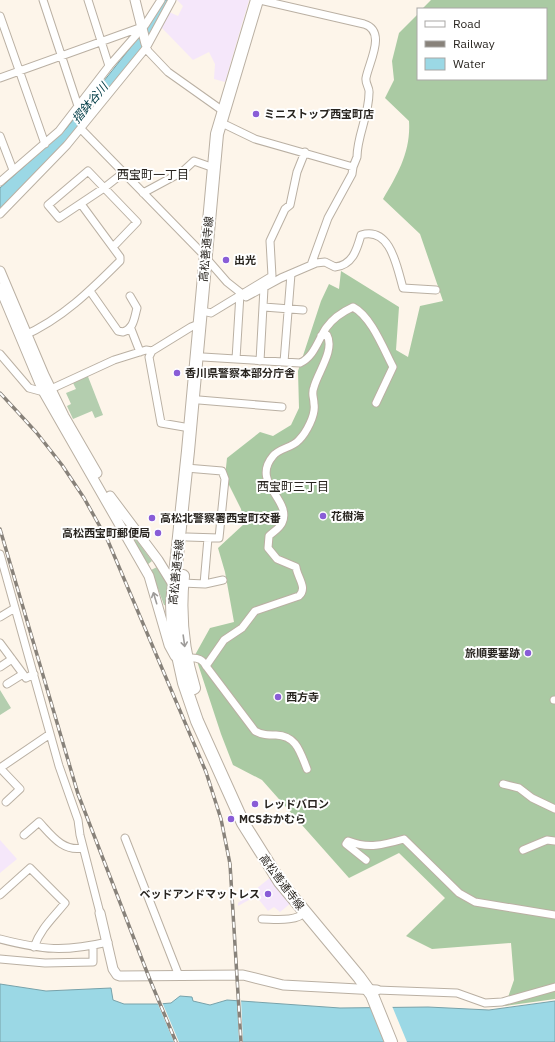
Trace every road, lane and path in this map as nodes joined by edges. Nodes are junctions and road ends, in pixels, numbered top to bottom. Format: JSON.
{"nodes":[{"id":1,"x":42,"y":0,"type":"edge"},
{"id":2,"x":88,"y":0,"type":"edge"},
{"id":3,"x":135,"y":0,"type":"edge"},
{"id":4,"x":161,"y":0,"type":"edge"},
{"id":5,"x":172,"y":0,"type":"edge"},
{"id":6,"x":260,"y":0,"type":"edge"},
{"id":7,"x":0,"y":16,"type":"edge"},
{"id":8,"x":142,"y":29,"type":"junction"},
{"id":9,"x":101,"y":41,"type":"junction"},
{"id":10,"x":146,"y":46,"type":"junction"},
{"id":11,"x":61,"y":56,"type":"junction"},
{"id":12,"x":109,"y":66,"type":"junction"},
{"id":13,"x":20,"y":71,"type":"junction"},
{"id":14,"x":0,"y":78,"type":"edge"},
{"id":15,"x":78,"y":106,"type":"junction"},
{"id":16,"x":223,"y":111,"type":"junction"},
{"id":17,"x":226,"y":125,"type":"junction"},
{"id":18,"x":81,"y":129,"type":"junction"},
{"id":19,"x":0,"y":136,"type":"edge"},
{"id":20,"x":45,"y":144,"type":"junction"},
{"id":21,"x":305,"y":152,"type":"junction"},
{"id":22,"x":353,"y":167,"type":"junction"},
{"id":23,"x":214,"y":168,"type":"junction"},
{"id":24,"x":13,"y":170,"type":"junction"},
{"id":25,"x":123,"y":173,"type":"junction"},
{"id":26,"x":0,"y":182,"type":"edge"},
{"id":27,"x":104,"y":188,"type":"junction"},
{"id":28,"x":143,"y":193,"type":"junction"},
{"id":29,"x":81,"y":204,"type":"junction"},
{"id":30,"x":0,"y":214,"type":"edge"},
{"id":31,"x":113,"y":247,"type":"junction"},
{"id":32,"x":208,"y":261,"type":"junction"},
{"id":33,"x":311,"y":265,"type":"junction"},
{"id":34,"x":0,"y":271,"type":"edge"},
{"id":35,"x":291,"y":274,"type":"junction"},
{"id":36,"x":0,"y":288,"type":"edge"},
{"id":37,"x":264,"y":288,"type":"junction"},
{"id":38,"x":436,"y":290,"type":"dead end"},
{"id":39,"x":90,"y":291,"type":"junction"},
{"id":40,"x":240,"y":294,"type":"junction"},
{"id":41,"x":130,"y":296,"type":"dead end"},
{"id":42,"x":264,"y":307,"type":"junction"},
{"id":43,"x":288,"y":309,"type":"junction"},
{"id":44,"x":303,"y":310,"type":"dead end"},
{"id":45,"x":207,"y":312,"type":"junction"},
{"id":46,"x":199,"y":324,"type":"junction"},
{"id":47,"x":131,"y":329,"type":"junction"},
{"id":48,"x":23,"y":336,"type":"junction"},
{"id":49,"x":321,"y":336,"type":"junction"},
{"id":50,"x":152,"y":351,"type":"junction"},
{"id":51,"x":140,"y":352,"type":"junction"},
{"id":52,"x":0,"y":354,"type":"edge"},
{"id":53,"x":203,"y":357,"type":"junction"},
{"id":54,"x":236,"y":359,"type":"junction"},
{"id":55,"x":260,"y":361,"type":"junction"},
{"id":56,"x":284,"y":362,"type":"junction"},
{"id":57,"x":47,"y":390,"type":"junction"},
{"id":58,"x":199,"y":400,"type":"junction"},
{"id":59,"x":376,"y":403,"type":"dead end"},
{"id":60,"x":282,"y":407,"type":"dead end"},
{"id":61,"x":190,"y":428,"type":"junction"},
{"id":62,"x":190,"y":468,"type":"junction"},
{"id":63,"x":187,"y":537,"type":"junction"},
{"id":64,"x":208,"y":538,"type":"junction"},
{"id":65,"x":0,"y":554,"type":"edge"},
{"id":66,"x":158,"y":560,"type":"junction"},
{"id":67,"x":177,"y":561,"type":"junction"},
{"id":68,"x":2,"y":567,"type":"edge"},
{"id":69,"x":223,"y":580,"type":"dead end"},
{"id":70,"x":178,"y":584,"type":"junction"},
{"id":71,"x":204,"y":584,"type":"junction"},
{"id":72,"x":15,"y":608,"type":"junction"},
{"id":73,"x":0,"y":617,"type":"edge"},
{"id":74,"x":0,"y":643,"type":"edge"},
{"id":75,"x":12,"y":659,"type":"junction"},
{"id":76,"x":182,"y":660,"type":"junction"},
{"id":77,"x":206,"y":666,"type":"junction"},
{"id":78,"x":0,"y":667,"type":"edge"},
{"id":79,"x":23,"y":674,"type":"junction"},
{"id":80,"x":34,"y":674,"type":"junction"},
{"id":81,"x":7,"y":684,"type":"dead end"},
{"id":82,"x":50,"y":734,"type":"junction"},
{"id":83,"x":2,"y":763,"type":"edge"},
{"id":84,"x":307,"y":770,"type":"dead end"},
{"id":85,"x":503,"y":784,"type":"dead end"},
{"id":86,"x":6,"y":802,"type":"dead end"},
{"id":87,"x":555,"y":809,"type":"edge"},
{"id":88,"x":24,"y":835,"type":"dead end"},
{"id":89,"x":125,"y":838,"type":"dead end"},
{"id":90,"x":555,"y":841,"type":"edge"},
{"id":91,"x":83,"y":848,"type":"junction"},
{"id":92,"x":524,"y":850,"type":"dead end"},
{"id":93,"x":366,"y":860,"type":"dead end"},
{"id":94,"x":0,"y":895,"type":"edge"},
{"id":95,"x":305,"y":912,"type":"junction"},
{"id":96,"x":100,"y":913,"type":"joint"},
{"id":97,"x":555,"y":915,"type":"edge"},
{"id":98,"x":262,"y":919,"type":"dead end"},
{"id":99,"x":0,"y":939,"type":"edge"},
{"id":100,"x":108,"y":942,"type":"junction"},
{"id":101,"x":93,"y":945,"type":"junction"},
{"id":102,"x":34,"y":947,"type":"junction"},
{"id":103,"x":0,"y":959,"type":"edge"},
{"id":104,"x":179,"y":976,"type":"junction"},
{"id":105,"x":555,"y":987,"type":"edge"},
{"id":106,"x":374,"y":993,"type":"junction"},
{"id":107,"x":391,"y":1042,"type":"edge"},
{"id":108,"x":399,"y":1042,"type":"edge"}],
"edges":[{"from":1,"to":11,"type":"street"},
{"from":2,"to":9,"type":"street"},
{"from":3,"to":8,"type":"street"},
{"from":4,"to":8,"type":"street"},
{"from":5,"to":10,"type":"street"},
{"from":6,"to":16,"type":"main road","name":"高松善通寺線"},
{"from":6,"to":17,"type":"main road","name":"高松善通寺線"},
{"from":6,"to":22,"type":"street"},
{"from":7,"to":13,"type":"street"},
{"from":8,"to":9,"type":"street"},
{"from":8,"to":10,"type":"street"},
{"from":8,"to":12,"type":"street"},
{"from":9,"to":11,"type":"street"},
{"from":9,"to":12,"type":"street"},
{"from":10,"to":16,"type":"street"},
{"from":10,"to":18,"type":"street"},
{"from":11,"to":13,"type":"street"},
{"from":11,"to":15,"type":"street"},
{"from":12,"to":15,"type":"street"},
{"from":13,"to":14,"type":"street"},
{"from":13,"to":20,"type":"street"},
{"from":15,"to":20,"type":"street"},
{"from":16,"to":23,"type":"main road","name":"高松善通寺線"},
{"from":17,"to":21,"type":"street"},
{"from":17,"to":32,"type":"main road","name":"高松善通寺線"},
{"from":18,"to":25,"type":"street"},
{"from":18,"to":30,"type":"street"},
{"from":19,"to":24,"type":"street"},
{"from":20,"to":24,"type":"street"},
{"from":21,"to":22,"type":"street"},
{"from":21,"to":40,"type":"street"},
{"from":22,"to":33,"type":"street"},
{"from":23,"to":28,"type":"street"},
{"from":23,"to":32,"type":"main road","name":"高松善通寺線"},
{"from":24,"to":26,"type":"street"},
{"from":25,"to":27,"type":"street"},
{"from":25,"to":28,"type":"street"},
{"from":27,"to":29,"type":"street"},
{"from":27,"to":29,"type":"street"},
{"from":27,"to":31,"type":"street"},
{"from":28,"to":32,"type":"street"},
{"from":29,"to":31,"type":"street"},
{"from":31,"to":39,"type":"street"},
{"from":32,"to":40,"type":"street"},
{"from":32,"to":45,"type":"main road","name":"高松善通寺線"},
{"from":32,"to":46,"type":"main road","name":"高松善通寺線"},
{"from":33,"to":35,"type":"street"},
{"from":33,"to":38,"type":"street"},
{"from":34,"to":48,"type":"street"},
{"from":35,"to":37,"type":"street"},
{"from":35,"to":43,"type":"street"},
{"from":36,"to":48,"type":"street"},
{"from":37,"to":40,"type":"street"},
{"from":37,"to":42,"type":"street"},
{"from":39,"to":47,"type":"street"},
{"from":39,"to":48,"type":"street"},
{"from":40,"to":45,"type":"street"},
{"from":40,"to":54,"type":"street"},
{"from":41,"to":47,"type":"street"},
{"from":42,"to":43,"type":"street"},
{"from":42,"to":55,"type":"street"},
{"from":43,"to":44,"type":"street"},
{"from":43,"to":56,"type":"street"},
{"from":45,"to":53,"type":"main road","name":"高松善通寺線"},
{"from":46,"to":50,"type":"street"},
{"from":46,"to":61,"type":"main road","name":"高松善通寺線"},
{"from":47,"to":51,"type":"street"},
{"from":48,"to":57,"type":"street"},
{"from":49,"to":56,"type":"street"},
{"from":49,"to":59,"type":"street"},
{"from":49,"to":77,"type":"street"},
{"from":50,"to":51,"type":"street"},
{"from":50,"to":61,"type":"street"},
{"from":51,"to":57,"type":"street"},
{"from":52,"to":57,"type":"street"},
{"from":53,"to":54,"type":"street"},
{"from":53,"to":58,"type":"main road","name":"高松善通寺線"},
{"from":54,"to":55,"type":"street"},
{"from":55,"to":56,"type":"street"},
{"from":57,"to":66,"type":"street"},
{"from":76,"to":57,"type":"street","one_way":true},
{"from":58,"to":60,"type":"street"},
{"from":58,"to":62,"type":"main road","name":"高松善通寺線"},
{"from":61,"to":62,"type":"main road","name":"高松善通寺線"},
{"from":62,"to":63,"type":"main road","name":"高松善通寺線"},
{"from":62,"to":64,"type":"street"},
{"from":62,"to":67,"type":"main road","name":"高松善通寺線"},
{"from":63,"to":64,"type":"street"},
{"from":63,"to":70,"type":"main road","name":"高松善通寺線"},
{"from":64,"to":71,"type":"street"},
{"from":65,"to":68,"type":"street"},
{"from":66,"to":67,"type":"street"},
{"from":66,"to":70,"type":"street"},
{"from":67,"to":70,"type":"main road","name":"高松善通寺線"},
{"from":68,"to":72,"type":"street"},
{"from":69,"to":71,"type":"street"},
{"from":70,"to":71,"type":"street"},
{"from":70,"to":76,"type":"main road","name":"高松善通寺線","one_way":true},
{"from":70,"to":76,"type":"main road","name":"高松善通寺線"},
{"from":72,"to":73,"type":"street"},
{"from":72,"to":80,"type":"street"},
{"from":74,"to":75,"type":"street"},
{"from":75,"to":78,"type":"street"},
{"from":75,"to":79,"type":"street"},
{"from":76,"to":77,"type":"street"},
{"from":76,"to":95,"type":"main road","name":"高松善通寺線"},
{"from":76,"to":106,"type":"main road","name":"高松善通寺線"},
{"from":77,"to":84,"type":"street"},
{"from":79,"to":80,"type":"street"},
{"from":79,"to":81,"type":"street"},
{"from":80,"to":82,"type":"street"},
{"from":82,"to":83,"type":"street"},
{"from":82,"to":91,"type":"street"},
{"from":83,"to":86,"type":"street"},
{"from":85,"to":87,"type":"street"},
{"from":88,"to":91,"type":"street"},
{"from":89,"to":104,"type":"street"},
{"from":90,"to":92,"type":"street"},
{"from":91,"to":96,"type":"street"},
{"from":93,"to":97,"type":"street"},
{"from":94,"to":102,"type":"street"},
{"from":95,"to":98,"type":"street"},
{"from":95,"to":106,"type":"main road","name":"高松善通寺線"},
{"from":96,"to":100,"type":"street"},
{"from":99,"to":102,"type":"street"},
{"from":100,"to":101,"type":"street"},
{"from":100,"to":104,"type":"street"},
{"from":101,"to":102,"type":"street"},
{"from":101,"to":103,"type":"street"},
{"from":104,"to":106,"type":"street"},
{"from":105,"to":106,"type":"street"},
{"from":106,"to":107,"type":"main road","name":"高松善通寺線"},
{"from":106,"to":108,"type":"main road","name":"高松善通寺線"}]}
